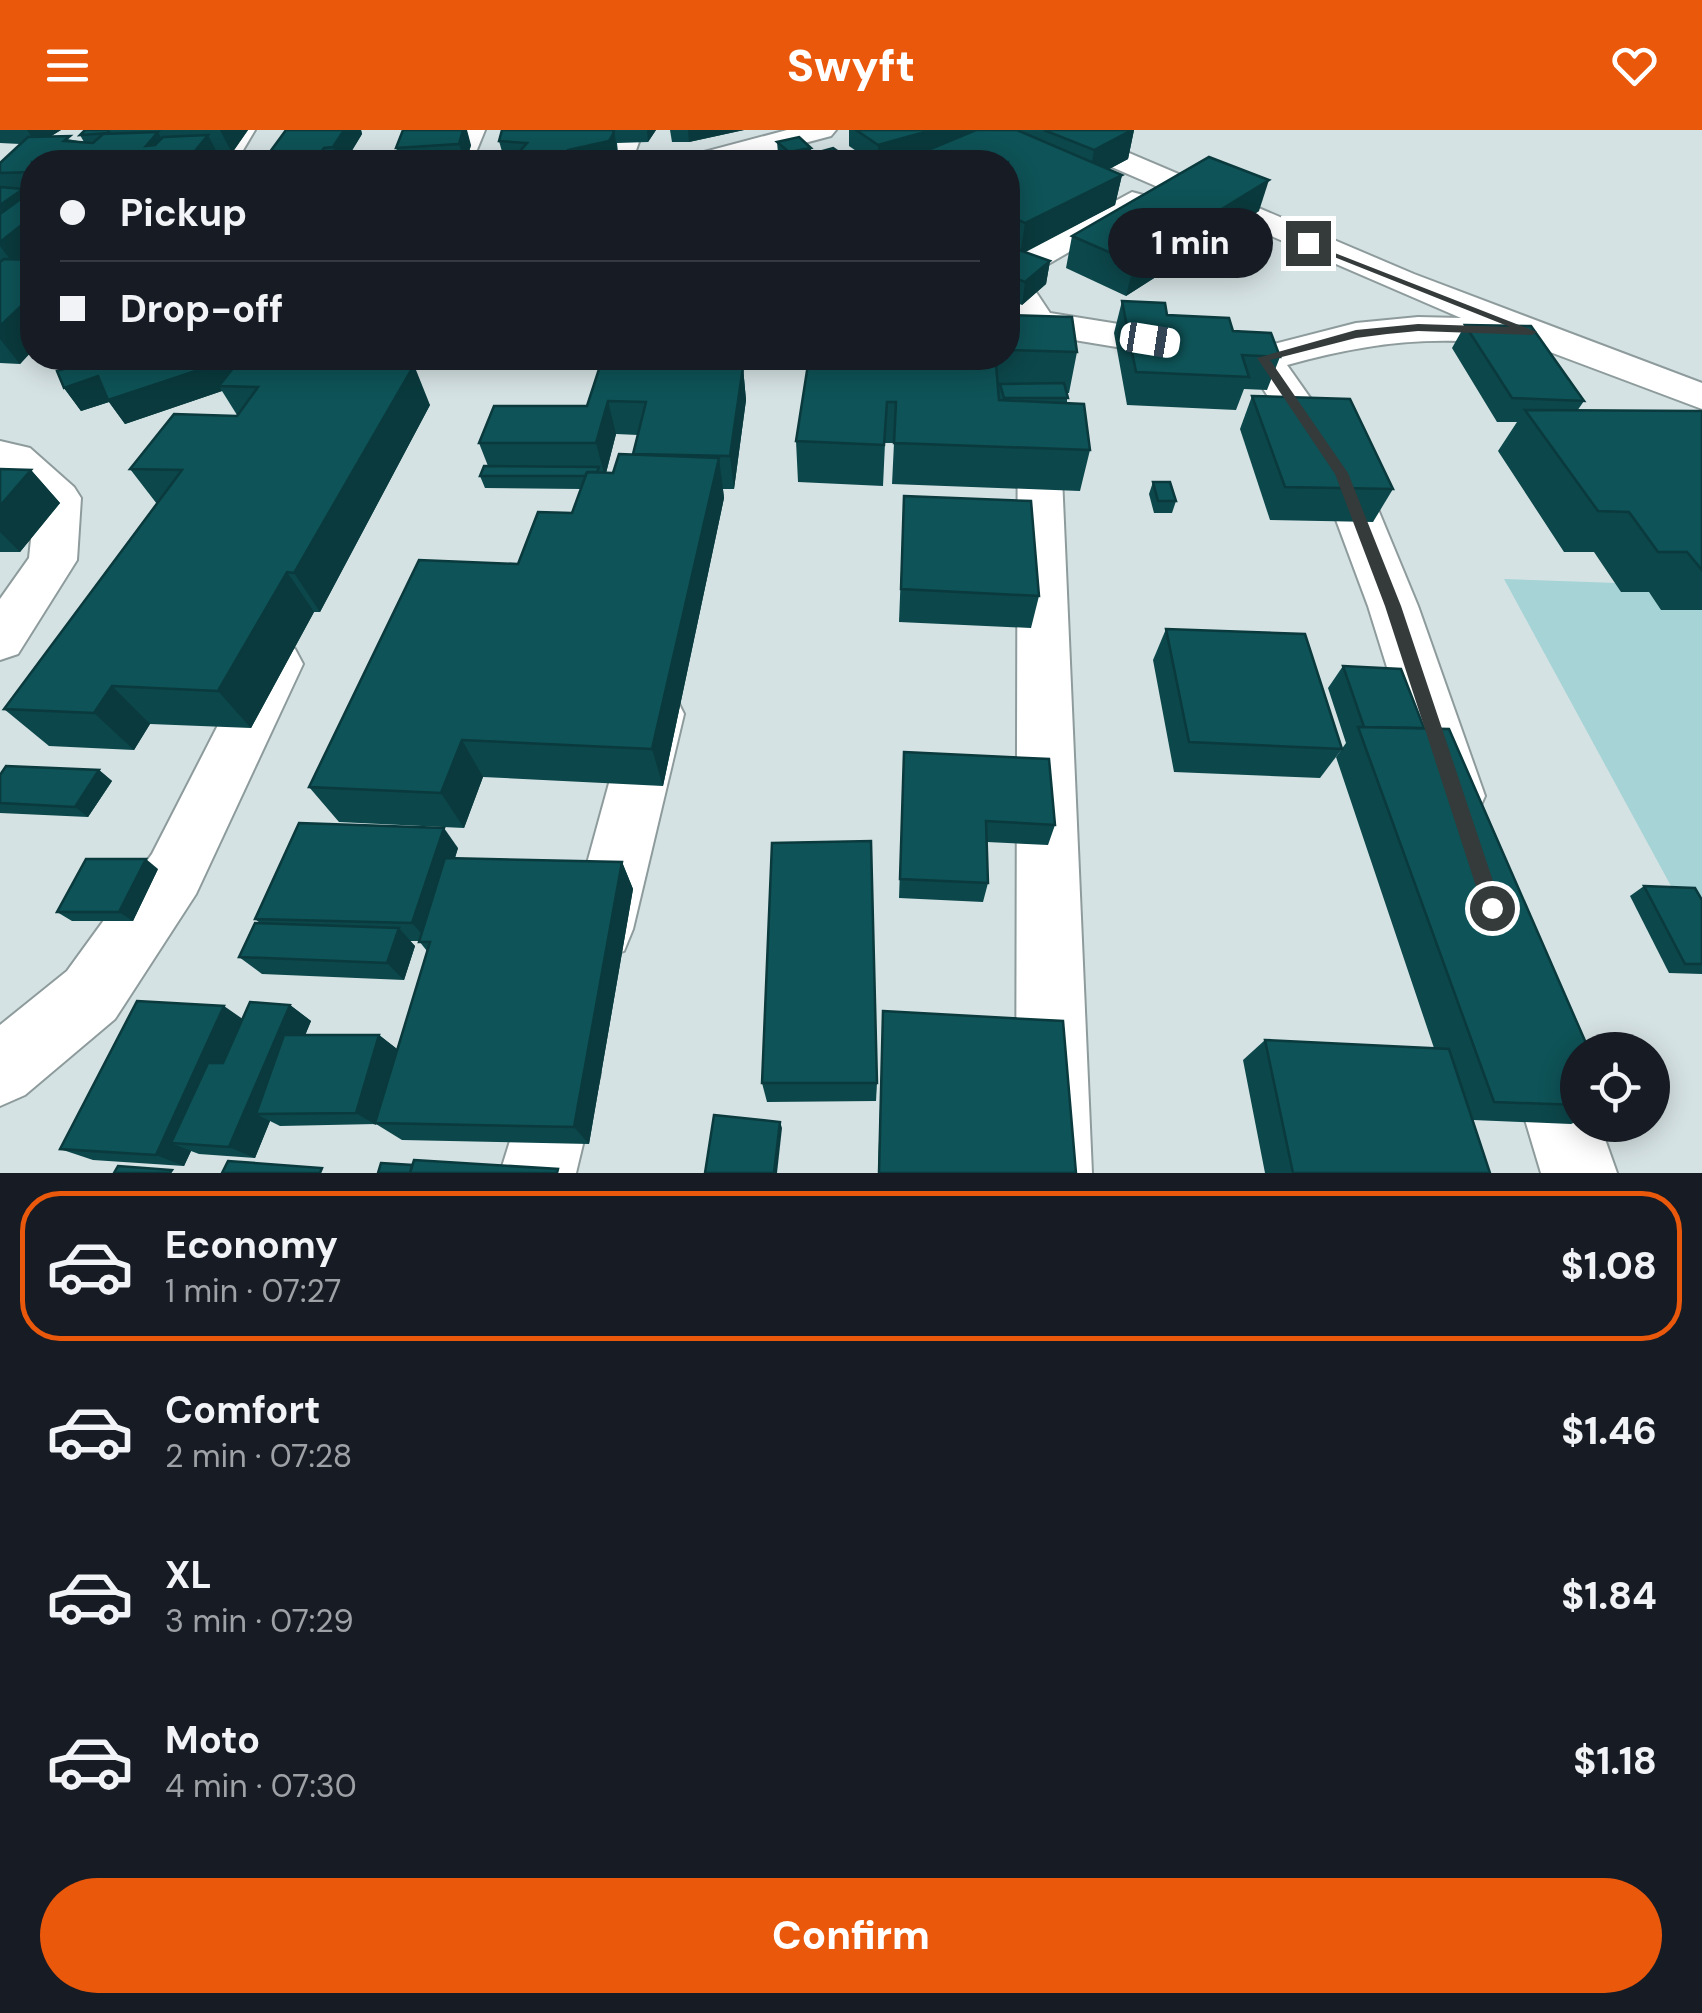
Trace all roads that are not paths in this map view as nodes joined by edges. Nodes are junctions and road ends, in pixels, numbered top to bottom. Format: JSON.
{"nodes":[{"id":1,"x":1050,"y":130,"type":"edge"},
{"id":2,"x":798,"y":140,"type":"edge"},
{"id":3,"x":753,"y":150,"type":"edge"},
{"id":4,"x":1168,"y":182,"type":"junction"},
{"id":5,"x":1020,"y":268,"type":"edge"},
{"id":6,"x":1020,"y":294,"type":"edge"},
{"id":7,"x":1037,"y":322,"type":"junction"},
{"id":8,"x":1532,"y":332,"type":"junction"},
{"id":9,"x":1263,"y":358,"type":"junction"},
{"id":10,"x":1702,"y":396,"type":"edge"},
{"id":11,"x":0,"y":455,"type":"edge"},
{"id":12,"x":301,"y":613,"type":"dead end"},
{"id":13,"x":0,"y":640,"type":"edge"},
{"id":14,"x":670,"y":659,"type":"edge"},
{"id":15,"x":1474,"y":852,"type":"edge"},
{"id":16,"x":1524,"y":1003,"type":"edge"},
{"id":17,"x":0,"y":1070,"type":"edge"},
{"id":18,"x":538,"y":1173,"type":"edge"},
{"id":19,"x":1054,"y":1173,"type":"edge"},
{"id":20,"x":1580,"y":1173,"type":"edge"}],
"edges":[{"from":1,"to":4,"type":"street"},
{"from":2,"to":3,"type":"street"},
{"from":4,"to":5,"type":"street"},
{"from":4,"to":8,"type":"street"},
{"from":6,"to":7,"type":"street"},
{"from":7,"to":9,"type":"street"},
{"from":7,"to":19,"type":"street"},
{"from":8,"to":9,"type":"street"},
{"from":8,"to":10,"type":"street"},
{"from":9,"to":15,"type":"street"},
{"from":11,"to":13,"type":"street"},
{"from":12,"to":17,"type":"street"},
{"from":14,"to":18,"type":"street"},
{"from":16,"to":20,"type":"street"}]}
